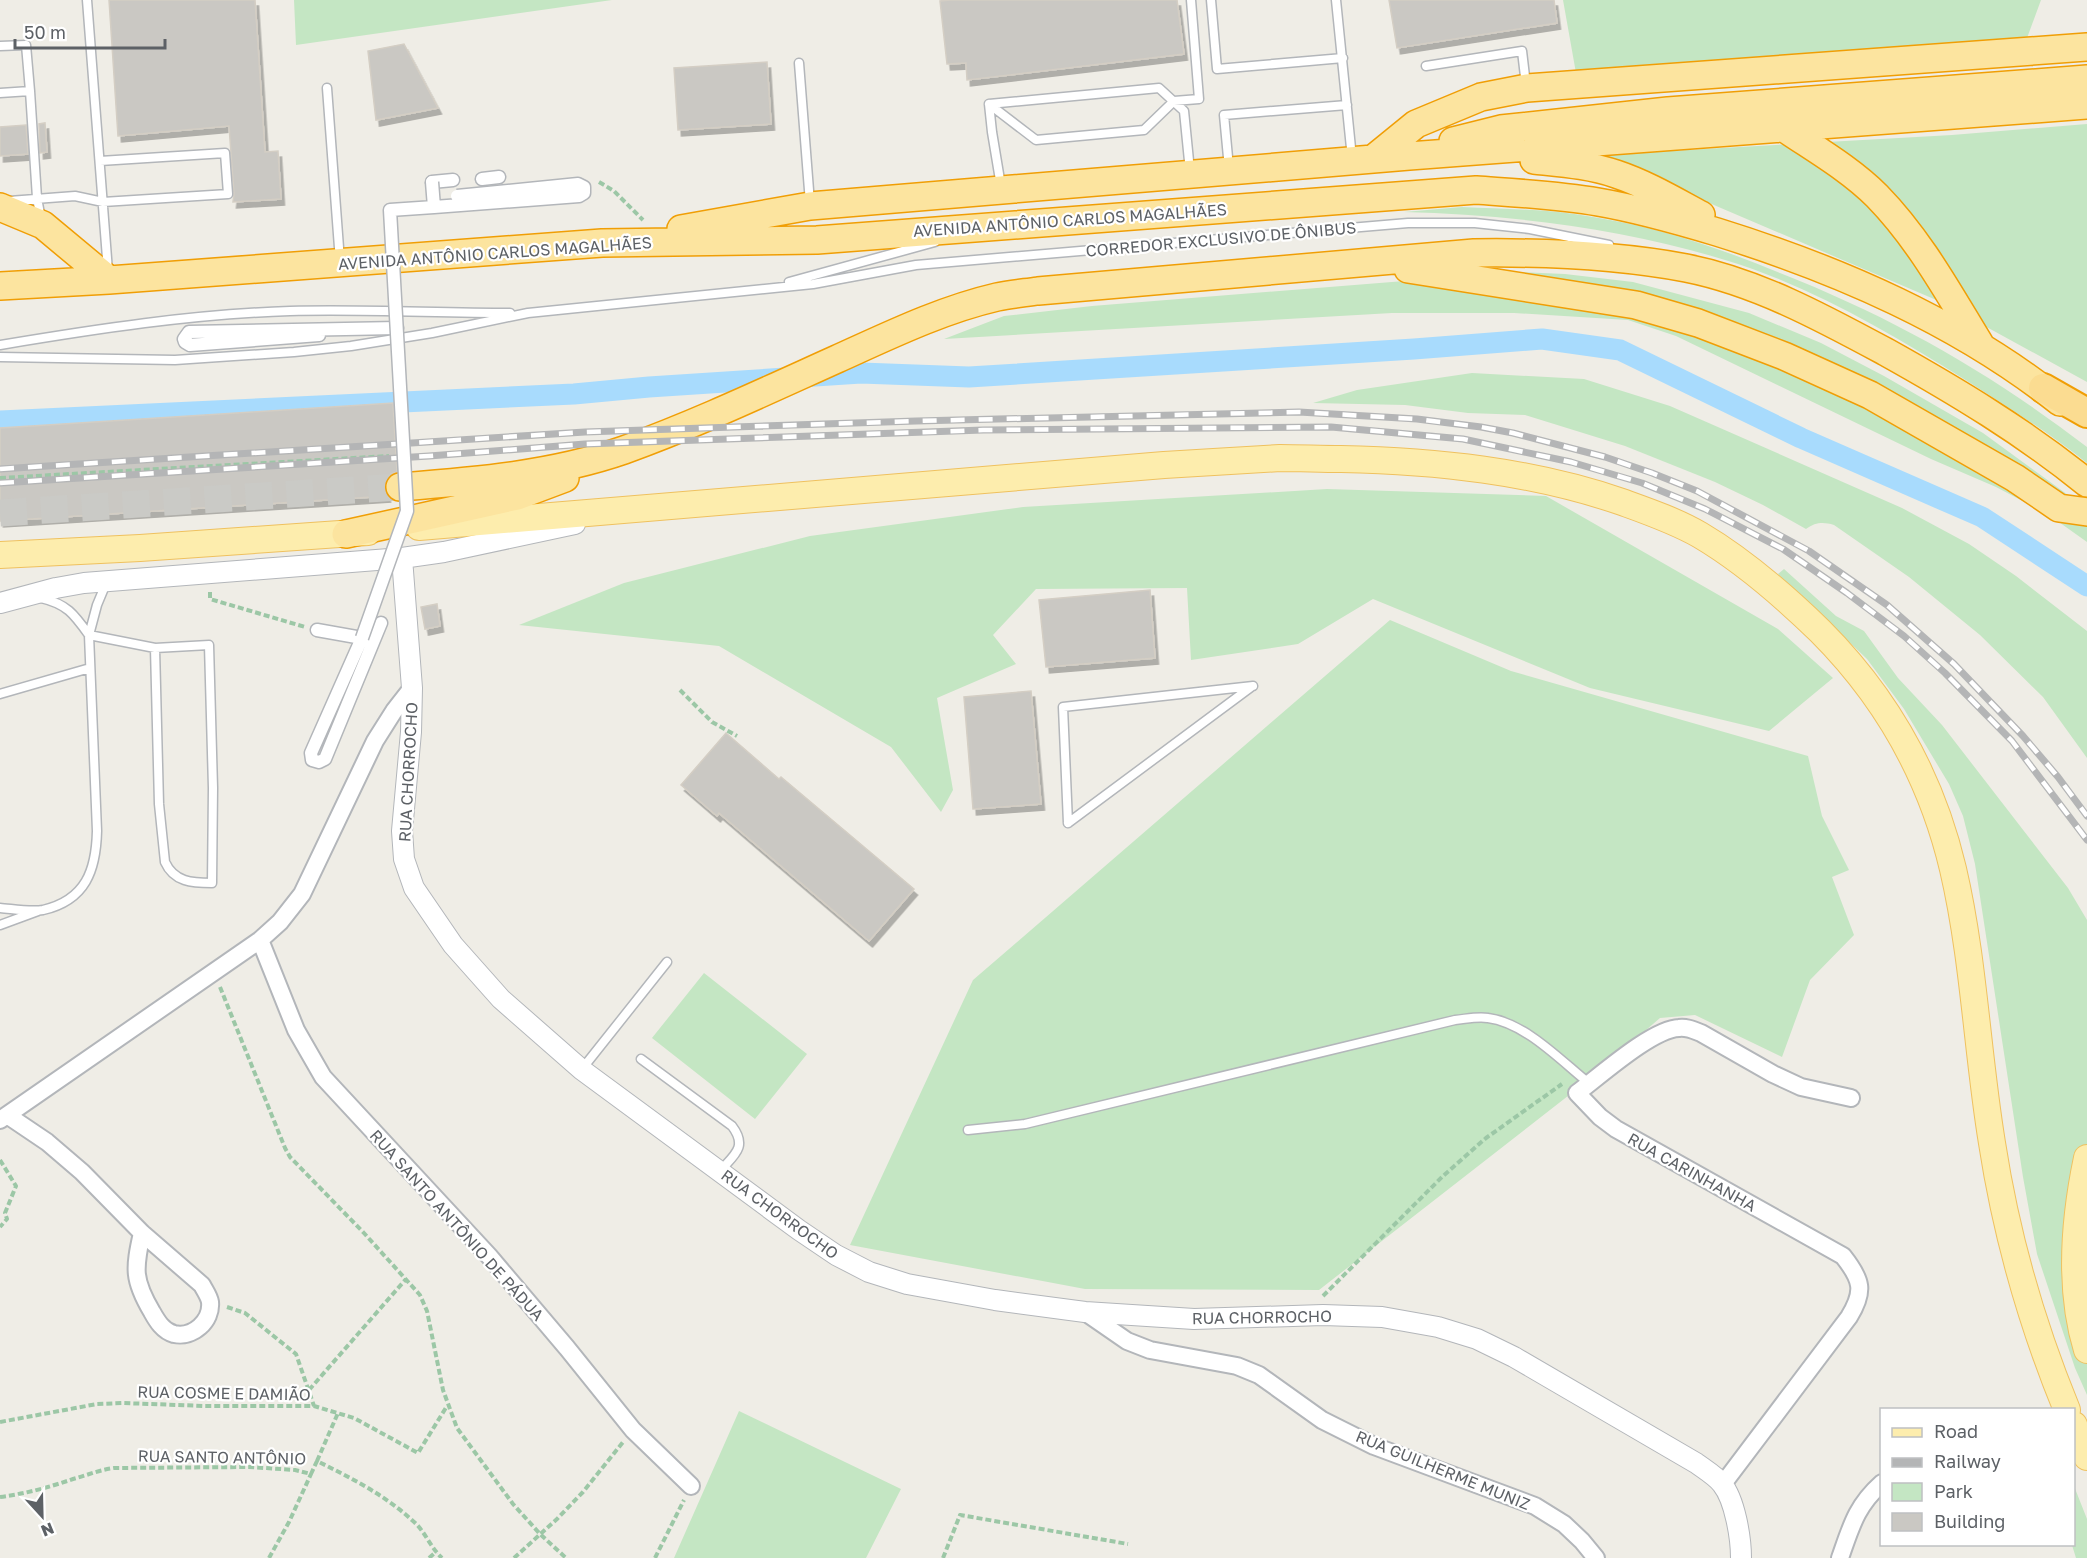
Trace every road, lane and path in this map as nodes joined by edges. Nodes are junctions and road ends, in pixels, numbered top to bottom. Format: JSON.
{"nodes":[{"id":1,"x":87,"y":0,"type":"edge"},
{"id":2,"x":1191,"y":0,"type":"edge"},
{"id":3,"x":1211,"y":0,"type":"edge"},
{"id":4,"x":1336,"y":0,"type":"edge"},
{"id":5,"x":0,"y":46,"type":"edge"},
{"id":6,"x":2087,"y":47,"type":"edge"},
{"id":7,"x":1343,"y":58,"type":"junction"},
{"id":8,"x":799,"y":63,"type":"dead end"},
{"id":9,"x":1426,"y":66,"type":"dead end"},
{"id":10,"x":2087,"y":79,"type":"edge"},
{"id":11,"x":327,"y":88,"type":"dead end"},
{"id":12,"x":1527,"y":88,"type":"junction"},
{"id":13,"x":30,"y":91,"type":"junction"},
{"id":14,"x":0,"y":93,"type":"edge"},
{"id":15,"x":1173,"y":102,"type":"junction"},
{"id":16,"x":990,"y":104,"type":"junction"},
{"id":17,"x":1347,"y":105,"type":"junction"},
{"id":18,"x":2087,"y":105,"type":"edge"},
{"id":19,"x":1782,"y":115,"type":"junction"},
{"id":20,"x":1382,"y":159,"type":"junction"},
{"id":21,"x":100,"y":161,"type":"junction"},
{"id":22,"x":1230,"y":171,"type":"junction"},
{"id":23,"x":1190,"y":174,"type":"junction"},
{"id":24,"x":499,"y":177,"type":"dead end"},
{"id":25,"x":482,"y":178,"type":"dead end"},
{"id":26,"x":453,"y":180,"type":"dead end"},
{"id":27,"x":1002,"y":189,"type":"junction"},
{"id":28,"x":458,"y":195,"type":"dead end"},
{"id":29,"x":37,"y":198,"type":"junction"},
{"id":30,"x":0,"y":201,"type":"edge"},
{"id":31,"x":103,"y":202,"type":"junction"},
{"id":32,"x":810,"y":206,"type":"junction"},
{"id":33,"x":0,"y":207,"type":"edge"},
{"id":34,"x":434,"y":207,"type":"junction"},
{"id":35,"x":43,"y":225,"type":"junction"},
{"id":36,"x":992,"y":226,"type":"junction"},
{"id":37,"x":602,"y":243,"type":"junction"},
{"id":38,"x":1757,"y":245,"type":"junction"},
{"id":39,"x":340,"y":263,"type":"junction"},
{"id":40,"x":1364,"y":263,"type":"junction"},
{"id":41,"x":1687,"y":268,"type":"junction"},
{"id":42,"x":109,"y":280,"type":"junction"},
{"id":43,"x":0,"y":286,"type":"edge"},
{"id":44,"x":753,"y":290,"type":"junction"},
{"id":45,"x":528,"y":313,"type":"junction"},
{"id":46,"x":398,"y":328,"type":"junction"},
{"id":47,"x":318,"y":335,"type":"dead end"},
{"id":48,"x":0,"y":345,"type":"edge"},
{"id":49,"x":1982,"y":347,"type":"junction"},
{"id":50,"x":0,"y":357,"type":"edge"},
{"id":51,"x":2043,"y":388,"type":"junction"},
{"id":52,"x":2087,"y":404,"type":"edge"},
{"id":53,"x":2087,"y":413,"type":"edge"},
{"id":54,"x":2087,"y":423,"type":"edge"},
{"id":55,"x":622,"y":450,"type":"junction"},
{"id":56,"x":402,"y":455,"type":"junction"},
{"id":57,"x":0,"y":478,"type":"edge"},
{"id":58,"x":2087,"y":483,"type":"edge"},
{"id":59,"x":400,"y":487,"type":"tunnel mouth"},
{"id":60,"x":656,"y":507,"type":"junction"},
{"id":61,"x":2087,"y":512,"type":"edge"},
{"id":62,"x":346,"y":534,"type":"junction"},
{"id":63,"x":0,"y":555,"type":"edge"},
{"id":64,"x":402,"y":558,"type":"junction"},
{"id":65,"x":209,"y":572,"type":"junction"},
{"id":66,"x":108,"y":580,"type":"junction"},
{"id":67,"x":27,"y":595,"type":"junction"},
{"id":68,"x":0,"y":603,"type":"edge"},
{"id":69,"x":381,"y":623,"type":"dead end"},
{"id":70,"x":317,"y":630,"type":"joint"},
{"id":71,"x":89,"y":635,"type":"junction"},
{"id":72,"x":362,"y":638,"type":"junction"},
{"id":73,"x":155,"y":648,"type":"junction"},
{"id":74,"x":90,"y":668,"type":"junction"},
{"id":75,"x":412,"y":688,"type":"junction"},
{"id":76,"x":680,"y":690,"type":"dead end"},
{"id":77,"x":0,"y":694,"type":"edge"},
{"id":78,"x":738,"y":736,"type":"dead end"},
{"id":79,"x":1068,"y":823,"type":"joint"},
{"id":80,"x":0,"y":908,"type":"edge"},
{"id":81,"x":41,"y":910,"type":"junction"},
{"id":82,"x":0,"y":925,"type":"edge"},
{"id":83,"x":260,"y":940,"type":"junction"},
{"id":84,"x":667,"y":962,"type":"dead end"},
{"id":85,"x":214,"y":972,"type":"junction"},
{"id":86,"x":641,"y":1059,"type":"dead end"},
{"id":87,"x":582,"y":1070,"type":"junction"},
{"id":88,"x":1583,"y":1079,"type":"junction"},
{"id":89,"x":1851,"y":1098,"type":"dead end"},
{"id":90,"x":4,"y":1118,"type":"edge"},
{"id":91,"x":968,"y":1130,"type":"dead end"},
{"id":92,"x":2087,"y":1158,"type":"edge"},
{"id":93,"x":0,"y":1160,"type":"edge"},
{"id":94,"x":720,"y":1171,"type":"junction"},
{"id":95,"x":0,"y":1227,"type":"edge"},
{"id":96,"x":142,"y":1233,"type":"junction"},
{"id":97,"x":406,"y":1279,"type":"junction"},
{"id":98,"x":210,"y":1302,"type":"junction"},
{"id":99,"x":1085,"y":1312,"type":"junction"},
{"id":100,"x":1303,"y":1316,"type":"junction"},
{"id":101,"x":2087,"y":1350,"type":"edge"},
{"id":102,"x":309,"y":1390,"type":"junction"},
{"id":103,"x":314,"y":1406,"type":"junction"},
{"id":104,"x":447,"y":1406,"type":"junction"},
{"id":105,"x":2066,"y":1408,"type":"edge"},
{"id":106,"x":338,"y":1413,"type":"junction"},
{"id":107,"x":0,"y":1422,"type":"edge"},
{"id":108,"x":633,"y":1430,"type":"junction"},
{"id":109,"x":2075,"y":1430,"type":"edge"},
{"id":110,"x":2087,"y":1457,"type":"edge"},
{"id":111,"x":317,"y":1461,"type":"junction"},
{"id":112,"x":311,"y":1474,"type":"junction"},
{"id":113,"x":1723,"y":1484,"type":"junction"},
{"id":114,"x":1880,"y":1484,"type":"edge"},
{"id":115,"x":692,"y":1486,"type":"joint"},
{"id":116,"x":0,"y":1497,"type":"edge"},
{"id":117,"x":540,"y":1534,"type":"junction"},
{"id":118,"x":1128,"y":1544,"type":"dead end"},
{"id":119,"x":436,"y":1552,"type":"junction"},
{"id":120,"x":269,"y":1558,"type":"edge"},
{"id":121,"x":429,"y":1558,"type":"edge"},
{"id":122,"x":442,"y":1558,"type":"edge"},
{"id":123,"x":514,"y":1558,"type":"edge"},
{"id":124,"x":566,"y":1558,"type":"edge"},
{"id":125,"x":655,"y":1558,"type":"edge"},
{"id":126,"x":943,"y":1558,"type":"edge"},
{"id":127,"x":1596,"y":1558,"type":"edge"},
{"id":128,"x":1741,"y":1558,"type":"edge"},
{"id":129,"x":1840,"y":1558,"type":"edge"}],
"edges":[{"from":1,"to":21,"type":"lane"},
{"from":2,"to":15,"type":"lane"},
{"from":3,"to":7,"type":"lane"},
{"from":4,"to":7,"type":"lane"},
{"from":5,"to":13,"type":"lane"},
{"from":6,"to":12,"type":"highway"},
{"from":7,"to":17,"type":"lane"},
{"from":8,"to":32,"type":"lane"},
{"from":9,"to":12,"type":"lane"},
{"from":10,"to":19,"type":"highway"},
{"from":11,"to":39,"type":"lane"},
{"from":12,"to":20,"type":"highway"},
{"from":13,"to":14,"type":"lane"},
{"from":13,"to":29,"type":"lane"},
{"from":15,"to":16,"type":"lane"},
{"from":15,"to":16,"type":"lane"},
{"from":15,"to":23,"type":"lane"},
{"from":16,"to":27,"type":"lane"},
{"from":17,"to":20,"type":"lane"},
{"from":17,"to":22,"type":"lane"},
{"from":18,"to":19,"type":"highway"},
{"from":19,"to":20,"type":"highway"},
{"from":19,"to":49,"type":"highway"},
{"from":20,"to":22,"type":"highway"},
{"from":20,"to":38,"type":"highway"},
{"from":21,"to":31,"type":"lane"},
{"from":21,"to":31,"type":"lane"},
{"from":22,"to":23,"type":"highway"},
{"from":23,"to":27,"type":"highway"},
{"from":24,"to":25,"type":"street"},
{"from":26,"to":34,"type":"street","bridge":true},
{"from":27,"to":32,"type":"highway"},
{"from":28,"to":34,"type":"street","bridge":true},
{"from":29,"to":30,"type":"lane"},
{"from":29,"to":31,"type":"lane"},
{"from":29,"to":35,"type":"lane"},
{"from":31,"to":42,"type":"lane"},
{"from":32,"to":37,"type":"highway"},
{"from":33,"to":35,"type":"highway"},
{"from":34,"to":46,"type":"street","bridge":true},
{"from":35,"to":42,"type":"highway"},
{"from":36,"to":37,"type":"highway","name":"AVENIDA ANTÔNIO CARLOS MAGALHÃES"},
{"from":36,"to":38,"type":"highway","name":"AVENIDA ANTÔNIO CARLOS MAGALHÃES"},
{"from":36,"to":44,"type":"lane","name":"CORREDOR EXCLUSIVO DE ÔNIBUS"},
{"from":37,"to":39,"type":"highway","name":"AVENIDA ANTÔNIO CARLOS MAGALHÃES"},
{"from":38,"to":49,"type":"highway","name":"AVENIDA ANTÔNIO CARLOS MAGALHÃES"},
{"from":39,"to":42,"type":"highway","name":"AVENIDA ANTÔNIO CARLOS MAGALHÃES"},
{"from":40,"to":41,"type":"highway"},
{"from":40,"to":55,"type":"highway"},
{"from":40,"to":61,"type":"highway"},
{"from":41,"to":44,"type":"lane","name":"CORREDOR EXCLUSIVO DE ÔNIBUS"},
{"from":41,"to":58,"type":"highway"},
{"from":42,"to":43,"type":"highway","name":"AVENIDA ANTÔNIO CARLOS MAGALHÃES"},
{"from":44,"to":45,"type":"lane","name":"CORREDOR EXCLUSIVO DE ÔNIBUS"},
{"from":45,"to":48,"type":"lane","name":"CORREDOR EXCLUSIVO DE ÔNIBUS"},
{"from":45,"to":50,"type":"lane","name":"CORREDOR EXCLUSIVO DE ÔNIBUS"},
{"from":46,"to":47,"type":"street"},
{"from":46,"to":56,"type":"street","bridge":true},
{"from":49,"to":51,"type":"highway","name":"AVENIDA ANTÔNIO CARLOS MAGALHÃES"},
{"from":51,"to":52,"type":"highway"},
{"from":51,"to":53,"type":"highway"},
{"from":51,"to":54,"type":"highway","name":"AVENIDA ANTÔNIO CARLOS MAGALHÃES"},
{"from":55,"to":59,"type":"highway"},
{"from":55,"to":62,"type":"highway"},
{"from":56,"to":57,"type":"path"},
{"from":56,"to":72,"type":"street","bridge":true},
{"from":60,"to":62,"type":"main road"},
{"from":60,"to":64,"type":"street"},
{"from":60,"to":105,"type":"main road"},
{"from":62,"to":63,"type":"main road"},
{"from":64,"to":65,"type":"street"},
{"from":64,"to":75,"type":"street","name":"RUA CHORROCHO"},
{"from":65,"to":66,"type":"street"},
{"from":65,"to":70,"type":"path"},
{"from":66,"to":67,"type":"street"},
{"from":66,"to":71,"type":"lane"},
{"from":67,"to":68,"type":"street"},
{"from":67,"to":71,"type":"lane"},
{"from":69,"to":72,"type":"street"},
{"from":70,"to":72,"type":"street"},
{"from":71,"to":73,"type":"lane"},
{"from":71,"to":74,"type":"lane"},
{"from":73,"to":73,"type":"lane"},
{"from":74,"to":77,"type":"lane"},
{"from":74,"to":81,"type":"lane"},
{"from":75,"to":83,"type":"street"},
{"from":75,"to":87,"type":"street","name":"RUA CHORROCHO"},
{"from":76,"to":78,"type":"path"},
{"from":79,"to":79,"type":"lane"},
{"from":80,"to":81,"type":"lane"},
{"from":81,"to":82,"type":"lane"},
{"from":83,"to":85,"type":"street"},
{"from":83,"to":108,"type":"street","name":"RUA SANTO ANTÔNIO DE PÁDUA"},
{"from":84,"to":87,"type":"lane"},
{"from":85,"to":90,"type":"street"},
{"from":85,"to":97,"type":"path"},
{"from":86,"to":94,"type":"lane"},
{"from":87,"to":94,"type":"street","name":"RUA CHORROCHO"},
{"from":88,"to":89,"type":"street"},
{"from":88,"to":91,"type":"lane"},
{"from":88,"to":100,"type":"path"},
{"from":88,"to":113,"type":"street","name":"RUA CARINHANHA"},
{"from":90,"to":96,"type":"street"},
{"from":92,"to":101,"type":"main road"},
{"from":93,"to":95,"type":"path"},
{"from":94,"to":99,"type":"street","name":"RUA CHORROCHO"},
{"from":96,"to":98,"type":"street"},
{"from":96,"to":98,"type":"street"},
{"from":97,"to":102,"type":"path"},
{"from":97,"to":104,"type":"path"},
{"from":98,"to":102,"type":"path"},
{"from":99,"to":100,"type":"street","name":"RUA CHORROCHO"},
{"from":99,"to":127,"type":"street","name":"RUA GUILHERME MUNIZ"},
{"from":100,"to":113,"type":"street","name":"RUA CHORROCHO"},
{"from":102,"to":103,"type":"path"},
{"from":103,"to":106,"type":"path","name":"RUA COSME E DAMIÃO"},
{"from":103,"to":107,"type":"path","name":"RUA COSME E DAMIÃO"},
{"from":104,"to":106,"type":"path","name":"RUA COSME E DAMIÃO"},
{"from":104,"to":117,"type":"path"},
{"from":106,"to":111,"type":"path"},
{"from":108,"to":115,"type":"street","name":"RUA SANTO ANTÔNIO DE PÁDUA"},
{"from":108,"to":117,"type":"path"},
{"from":109,"to":110,"type":"main road"},
{"from":111,"to":112,"type":"path","name":"RUA SANTO ANTÔNIO"},
{"from":111,"to":119,"type":"path","name":"RUA SANTO ANTÔNIO"},
{"from":112,"to":116,"type":"path","name":"RUA SANTO ANTÔNIO"},
{"from":112,"to":120,"type":"path"},
{"from":113,"to":128,"type":"street"},
{"from":114,"to":129,"type":"street"},
{"from":115,"to":125,"type":"path"},
{"from":117,"to":123,"type":"path"},
{"from":117,"to":124,"type":"path"},
{"from":118,"to":126,"type":"path"},
{"from":119,"to":121,"type":"path"},
{"from":119,"to":122,"type":"path","name":"RUA SANTO ANTÔNIO"}]}
